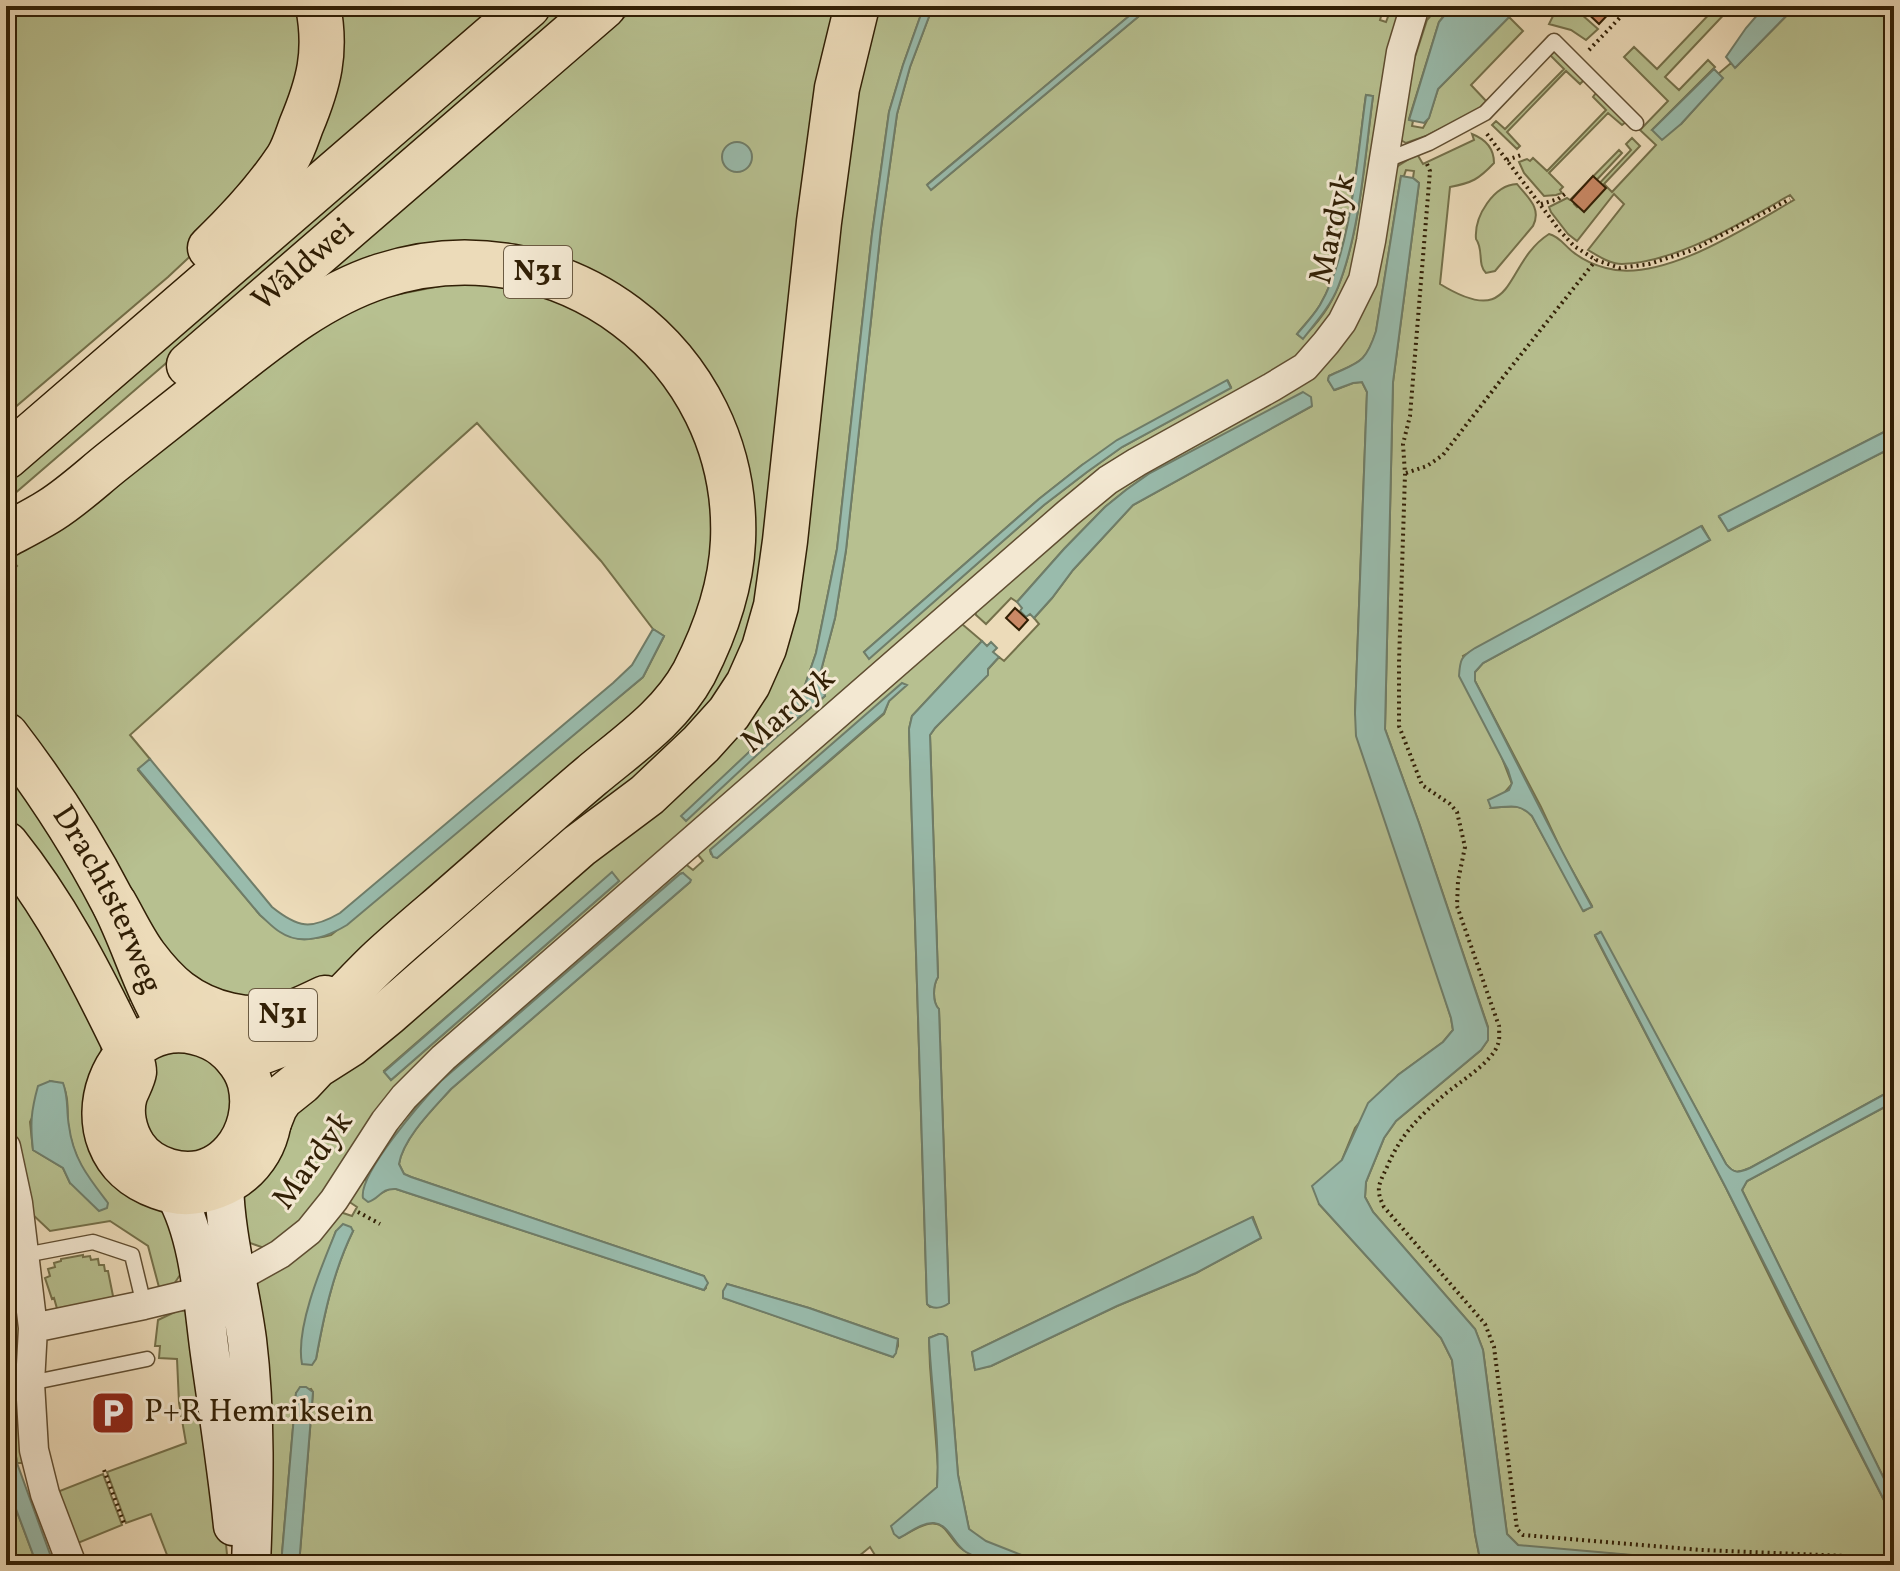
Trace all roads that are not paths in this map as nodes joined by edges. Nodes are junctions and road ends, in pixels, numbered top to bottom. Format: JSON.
{"nodes":[{"id":1,"x":318,"y":6,"type":"edge"},
{"id":2,"x":528,"y":6,"type":"edge"},
{"id":3,"x":604,"y":6,"type":"edge"},
{"id":4,"x":857,"y":6,"type":"edge"},
{"id":5,"x":1415,"y":6,"type":"edge"},
{"id":6,"x":1636,"y":123,"type":"dead end"},
{"id":7,"x":1384,"y":161,"type":"junction"},
{"id":8,"x":91,"y":384,"type":"junction"},
{"id":9,"x":6,"y":457,"type":"edge"},
{"id":10,"x":6,"y":524,"type":"edge"},
{"id":11,"x":6,"y":535,"type":"edge"},
{"id":12,"x":6,"y":735,"type":"edge"},
{"id":13,"x":6,"y":844,"type":"edge"},
{"id":14,"x":114,"y":903,"type":"junction"},
{"id":15,"x":379,"y":961,"type":"junction"},
{"id":16,"x":173,"y":1030,"type":"junction"},
{"id":17,"x":128,"y":1052,"type":"junction"},
{"id":18,"x":237,"y":1058,"type":"junction"},
{"id":19,"x":261,"y":1116,"type":"junction"},
{"id":20,"x":6,"y":1147,"type":"edge"},
{"id":21,"x":224,"y":1172,"type":"junction"},
{"id":22,"x":174,"y":1192,"type":"junction"},
{"id":23,"x":25,"y":1255,"type":"junction"},
{"id":24,"x":237,"y":1278,"type":"junction"},
{"id":25,"x":202,"y":1291,"type":"junction"},
{"id":26,"x":144,"y":1305,"type":"junction"},
{"id":27,"x":33,"y":1328,"type":"junction"},
{"id":28,"x":147,"y":1359,"type":"dead end"},
{"id":29,"x":30,"y":1383,"type":"junction"},
{"id":30,"x":72,"y":1565,"type":"edge"},
{"id":31,"x":236,"y":1565,"type":"edge"},
{"id":32,"x":251,"y":1565,"type":"edge"}],
"edges":[{"from":1,"to":8,"type":"main road"},
{"from":2,"to":8,"type":"main road","name":"Wâldwei"},
{"from":3,"to":10,"type":"main road","name":"Wâldwei"},
{"from":4,"to":19,"type":"main road","number":"N31"},
{"from":5,"to":7,"type":"street","name":"Mardyk"},
{"from":6,"to":7,"type":"lane"},
{"from":7,"to":24,"type":"street","name":"Mardyk"},
{"from":8,"to":9,"type":"main road","name":"Wâldwei"},
{"from":11,"to":15,"type":"main road","number":"N31"},
{"from":12,"to":14,"type":"main road","name":"Drachtsterweg"},
{"from":13,"to":17,"type":"main road","name":"Drachtsterweg"},
{"from":14,"to":15,"type":"main road","number":"N31"},
{"from":14,"to":16,"type":"main road","name":"Drachtsterweg"},
{"from":15,"to":18,"type":"main road","number":"N31"},
{"from":16,"to":17,"type":"main road"},
{"from":16,"to":18,"type":"main road"},
{"from":17,"to":21,"type":"main road"},
{"from":17,"to":22,"type":"main road"},
{"from":18,"to":19,"type":"main road"},
{"from":19,"to":21,"type":"main road"},
{"from":20,"to":23,"type":"street"},
{"from":21,"to":22,"type":"main road"},
{"from":21,"to":24,"type":"main road"},
{"from":22,"to":25,"type":"main road"},
{"from":23,"to":26,"type":"lane"},
{"from":23,"to":27,"type":"street"},
{"from":24,"to":25,"type":"street","name":"Mardyk"},
{"from":24,"to":32,"type":"main road"},
{"from":25,"to":26,"type":"street","name":"Mardyk"},
{"from":25,"to":31,"type":"main road"},
{"from":26,"to":27,"type":"street","name":"Mardyk"},
{"from":27,"to":29,"type":"street"},
{"from":28,"to":29,"type":"lane"},
{"from":29,"to":30,"type":"street"}]}
